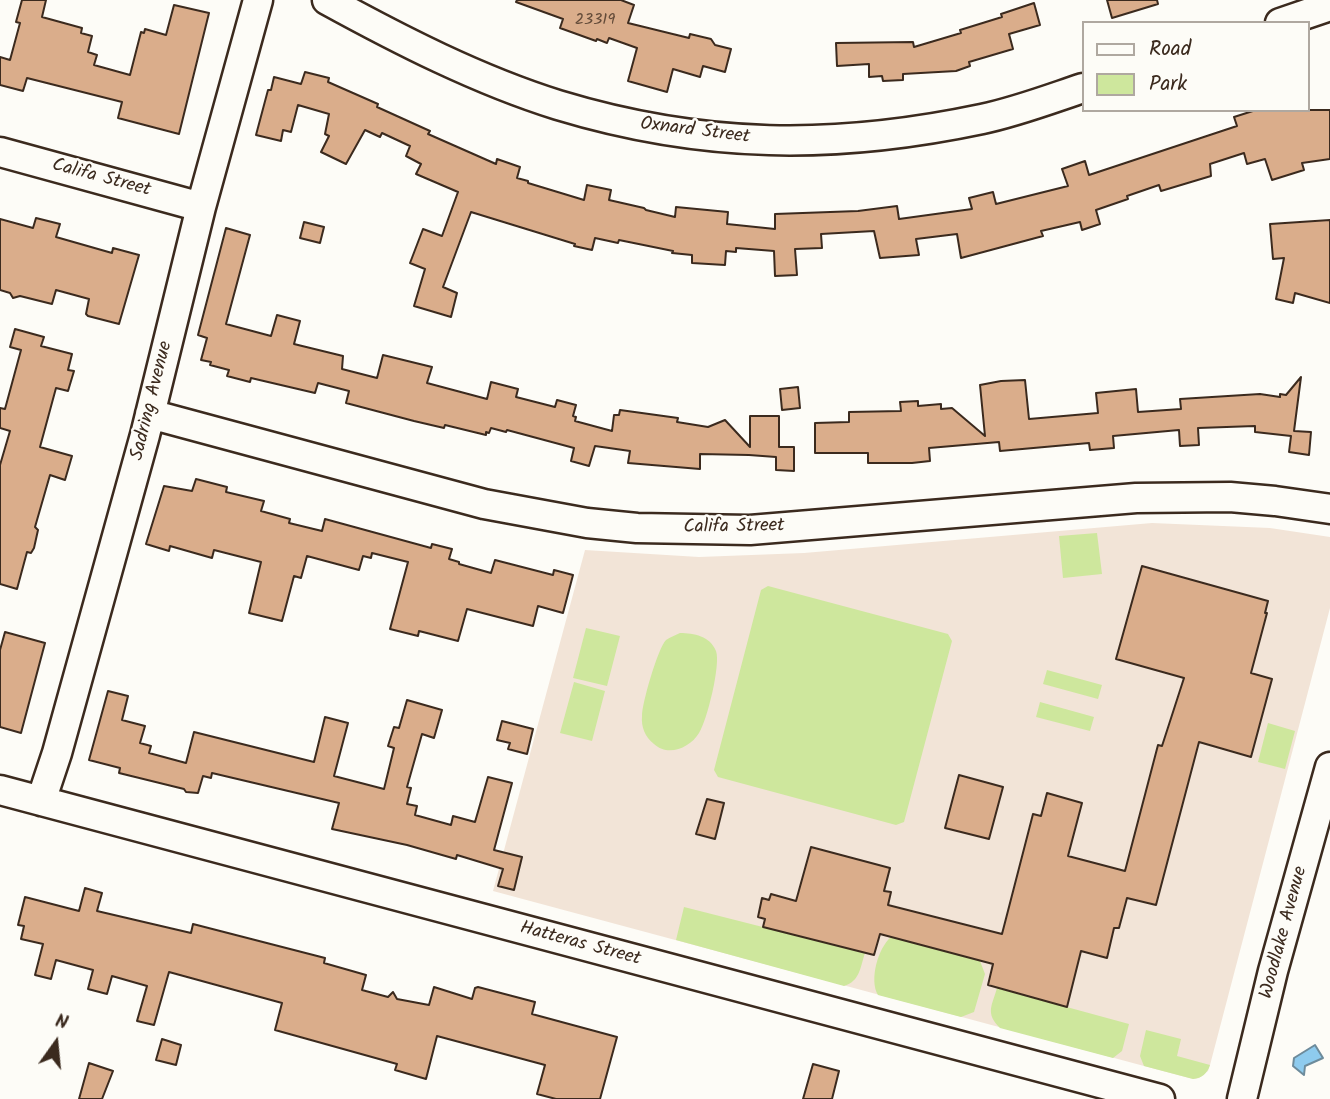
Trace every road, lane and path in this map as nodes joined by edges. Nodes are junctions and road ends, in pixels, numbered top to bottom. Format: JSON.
{"nodes":[{"id":1,"x":258,"y":0,"type":"edge"},
{"id":2,"x":327,"y":0,"type":"edge"},
{"id":3,"x":1330,"y":6,"type":"edge"},
{"id":4,"x":1286,"y":21,"type":"edge"},
{"id":5,"x":1082,"y":88,"type":"edge"},
{"id":6,"x":0,"y":152,"type":"edge"},
{"id":7,"x":201,"y":207,"type":"junction"},
{"id":8,"x":150,"y":414,"type":"junction"},
{"id":9,"x":1330,"y":509,"type":"edge"},
{"id":10,"x":1330,"y":767,"type":"edge"},
{"id":11,"x":0,"y":790,"type":"edge"},
{"id":12,"x":41,"y":801,"type":"junction"},
{"id":13,"x":1160,"y":1099,"type":"edge"},
{"id":14,"x":1242,"y":1099,"type":"edge"}],
"edges":[{"from":1,"to":7,"type":"street","name":"Sadring Avenue"},
{"from":2,"to":5,"type":"street","name":"Oxnard Street"},
{"from":3,"to":4,"type":"street"},
{"from":6,"to":7,"type":"street","name":"Califa Street"},
{"from":7,"to":8,"type":"street","name":"Sadring Avenue"},
{"from":8,"to":9,"type":"street","name":"Califa Street"},
{"from":8,"to":12,"type":"street","name":"Sadring Avenue"},
{"from":10,"to":14,"type":"street","name":"Woodlake Avenue"},
{"from":11,"to":12,"type":"street","name":"Hatteras Street"},
{"from":12,"to":13,"type":"street","name":"Hatteras Street"}]}
